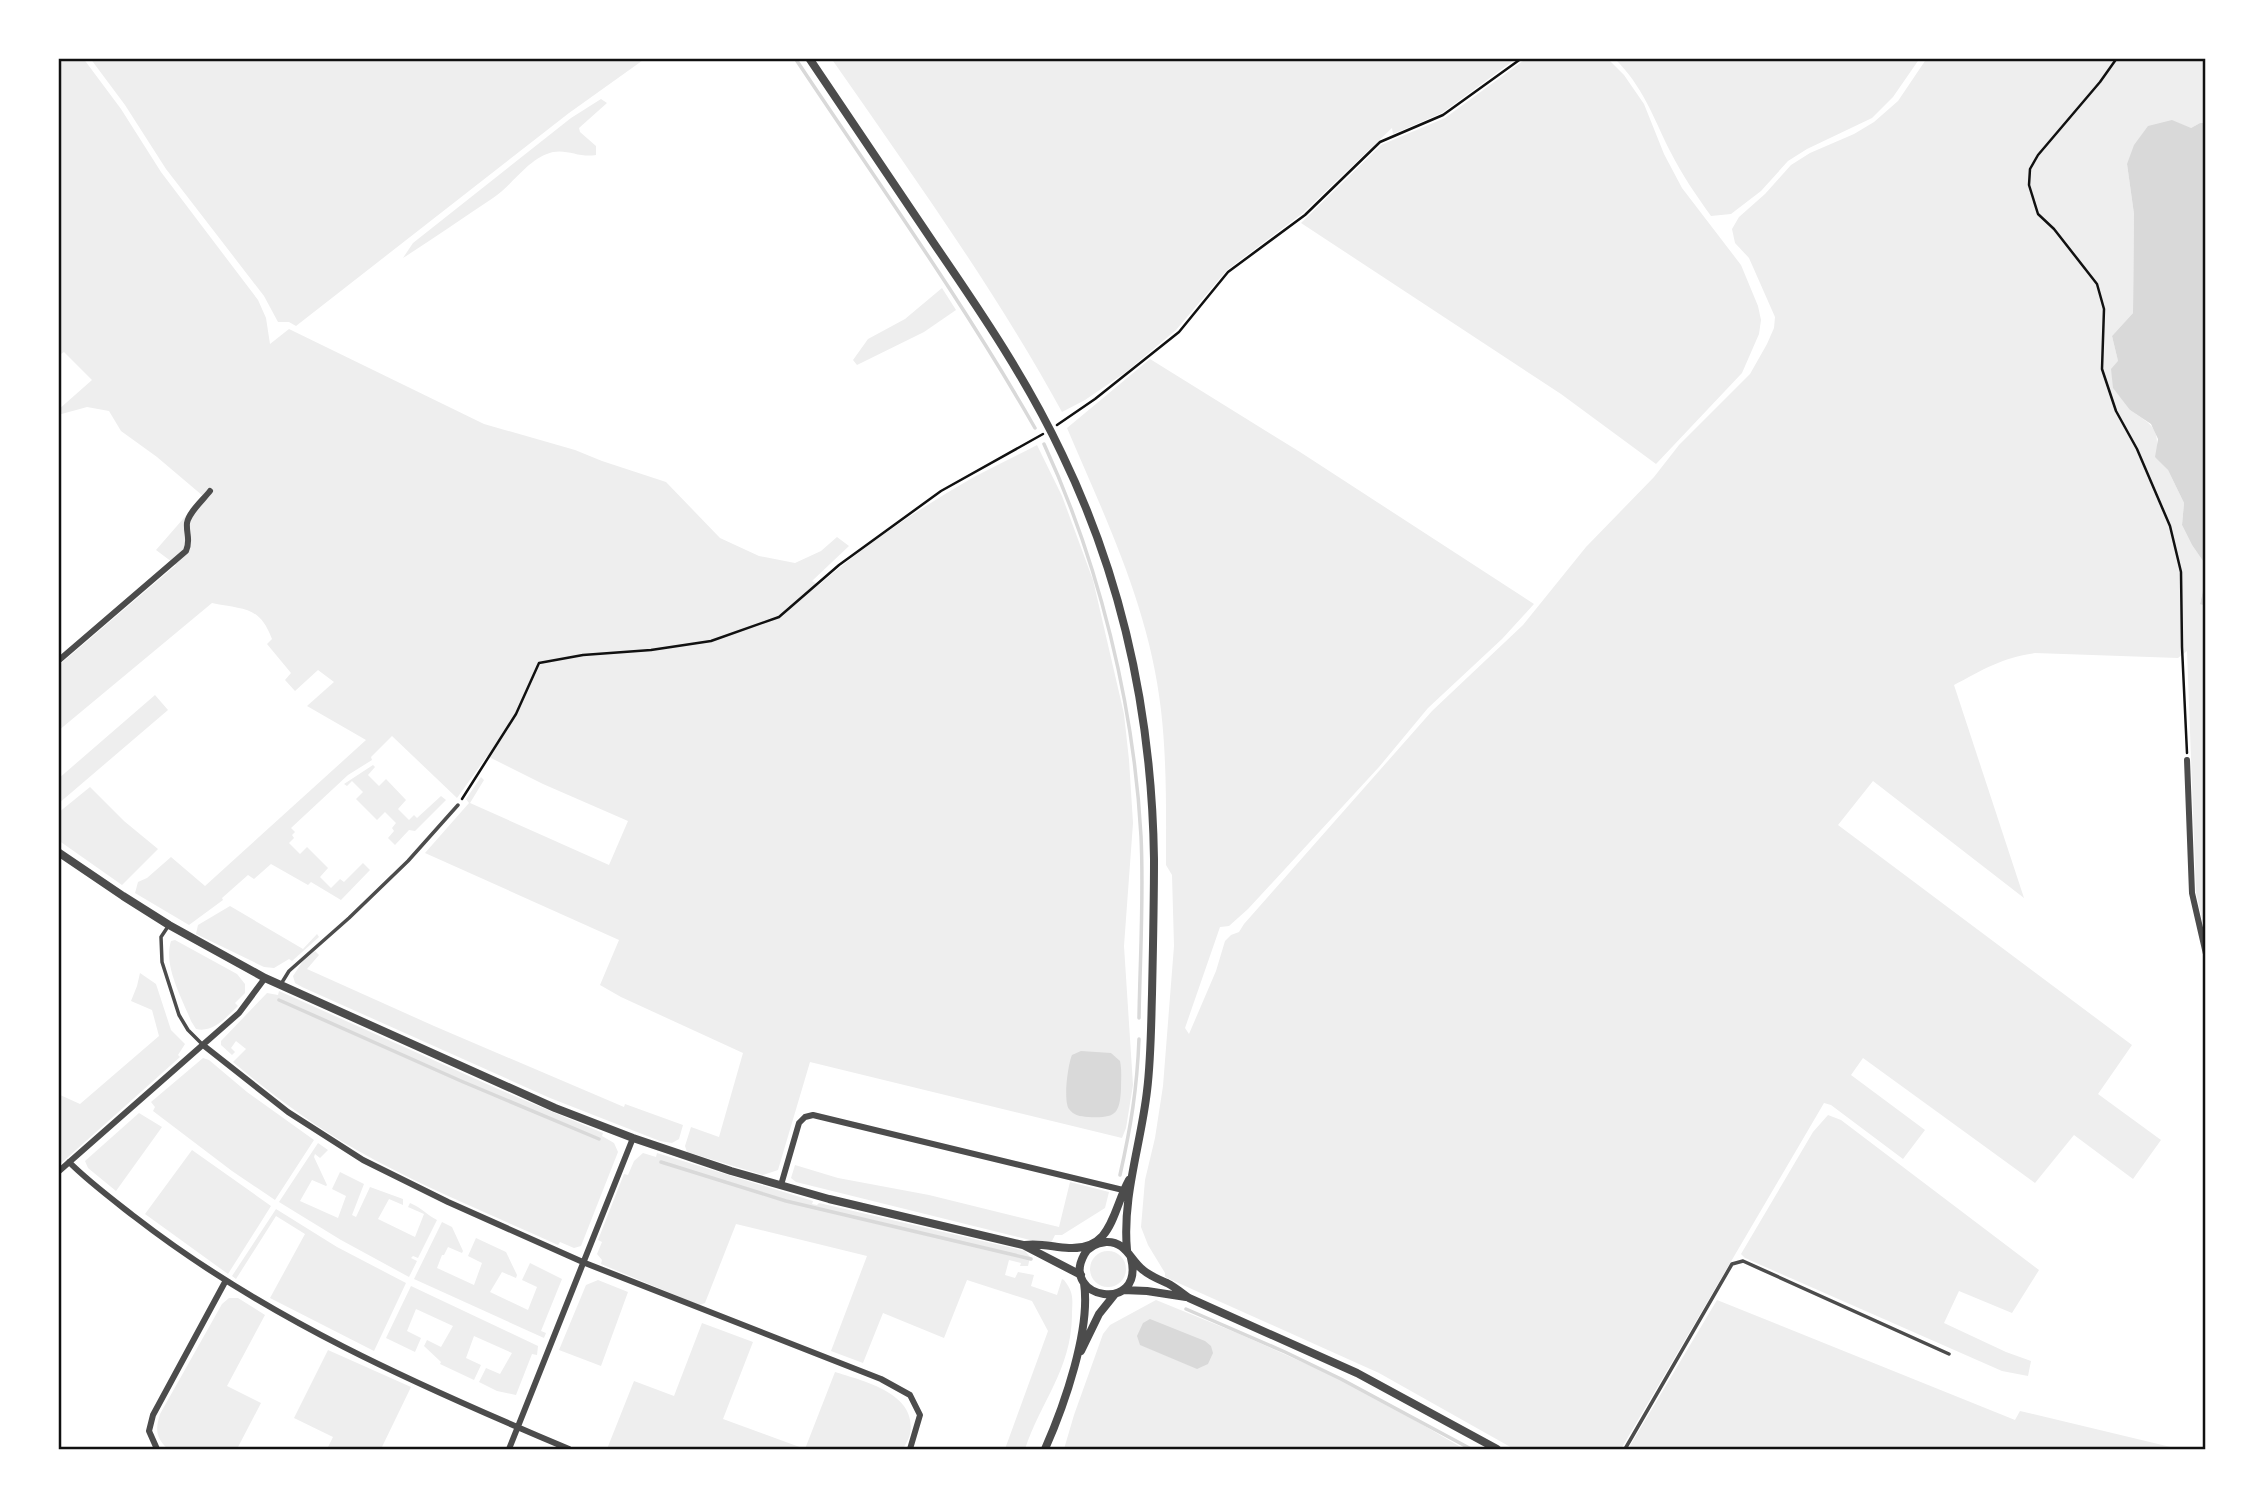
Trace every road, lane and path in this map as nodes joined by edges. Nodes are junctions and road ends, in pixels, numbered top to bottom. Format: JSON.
{"nodes":[{"id":1,"x":809,"y":58,"type":"edge"},
{"id":2,"x":1522,"y":58,"type":"edge"},
{"id":3,"x":2117,"y":58,"type":"edge"},
{"id":4,"x":1050,"y":429,"type":"junction"},
{"id":5,"x":210,"y":491,"type":"dead end"},
{"id":6,"x":58,"y":661,"type":"edge"},
{"id":7,"x":2187,"y":760,"type":"joint"},
{"id":8,"x":458,"y":805,"type":"joint"},
{"id":9,"x":58,"y":852,"type":"edge"},
{"id":10,"x":169,"y":925,"type":"junction"},
{"id":11,"x":2206,"y":954,"type":"edge"},
{"id":12,"x":265,"y":978,"type":"junction"},
{"id":13,"x":280,"y":986,"type":"junction"},
{"id":14,"x":203,"y":1045,"type":"junction"},
{"id":15,"x":633,"y":1138,"type":"junction"},
{"id":16,"x":69,"y":1162,"type":"junction"},
{"id":17,"x":58,"y":1172,"type":"edge"},
{"id":18,"x":1132,"y":1174,"type":"junction"},
{"id":19,"x":781,"y":1185,"type":"junction"},
{"id":20,"x":1123,"y":1191,"type":"junction"},
{"id":21,"x":1023,"y":1245,"type":"junction"},
{"id":22,"x":1094,"y":1245,"type":"junction"},
{"id":23,"x":1129,"y":1254,"type":"junction"},
{"id":24,"x":585,"y":1263,"type":"junction"},
{"id":25,"x":1083,"y":1279,"type":"junction"},
{"id":26,"x":225,"y":1282,"type":"junction"},
{"id":27,"x":1119,"y":1292,"type":"junction"},
{"id":28,"x":1189,"y":1298,"type":"junction"},
{"id":29,"x":1950,"y":1354,"type":"dead end"},
{"id":30,"x":1077,"y":1360,"type":"junction"},
{"id":31,"x":517,"y":1427,"type":"junction"},
{"id":32,"x":158,"y":1449,"type":"edge"},
{"id":33,"x":509,"y":1449,"type":"edge"},
{"id":34,"x":569,"y":1449,"type":"edge"},
{"id":35,"x":910,"y":1449,"type":"edge"},
{"id":36,"x":1045,"y":1449,"type":"edge"},
{"id":37,"x":1497,"y":1449,"type":"edge"},
{"id":38,"x":1625,"y":1449,"type":"edge"}],
"edges":[{"from":1,"to":4,"type":"street"},
{"from":2,"to":4,"type":"path"},
{"from":3,"to":7,"type":"path"},
{"from":4,"to":8,"type":"path"},
{"from":4,"to":18,"type":"street"},
{"from":5,"to":6,"type":"street"},
{"from":7,"to":11,"type":"street"},
{"from":8,"to":13,"type":"lane"},
{"from":9,"to":10,"type":"street"},
{"from":10,"to":12,"type":"street"},
{"from":10,"to":14,"type":"lane"},
{"from":12,"to":13,"type":"street"},
{"from":12,"to":14,"type":"street"},
{"from":13,"to":15,"type":"street"},
{"from":14,"to":16,"type":"street"},
{"from":14,"to":24,"type":"street"},
{"from":15,"to":19,"type":"street"},
{"from":15,"to":24,"type":"street"},
{"from":16,"to":17,"type":"street"},
{"from":16,"to":26,"type":"street"},
{"from":18,"to":20,"type":"street"},
{"from":18,"to":23,"type":"street"},
{"from":19,"to":20,"type":"street"},
{"from":19,"to":21,"type":"street"},
{"from":20,"to":22,"type":"street"},
{"from":21,"to":22,"type":"street"},
{"from":21,"to":25,"type":"street"},
{"from":22,"to":23,"type":"street"},
{"from":22,"to":25,"type":"street"},
{"from":23,"to":27,"type":"street"},
{"from":23,"to":28,"type":"street"},
{"from":24,"to":31,"type":"street"},
{"from":24,"to":35,"type":"street"},
{"from":25,"to":27,"type":"street"},
{"from":25,"to":30,"type":"street"},
{"from":26,"to":31,"type":"street"},
{"from":26,"to":32,"type":"street"},
{"from":27,"to":28,"type":"street"},
{"from":27,"to":30,"type":"street"},
{"from":28,"to":37,"type":"street"},
{"from":29,"to":38,"type":"lane"},
{"from":30,"to":36,"type":"street"},
{"from":31,"to":33,"type":"street"},
{"from":31,"to":34,"type":"street"}]}
